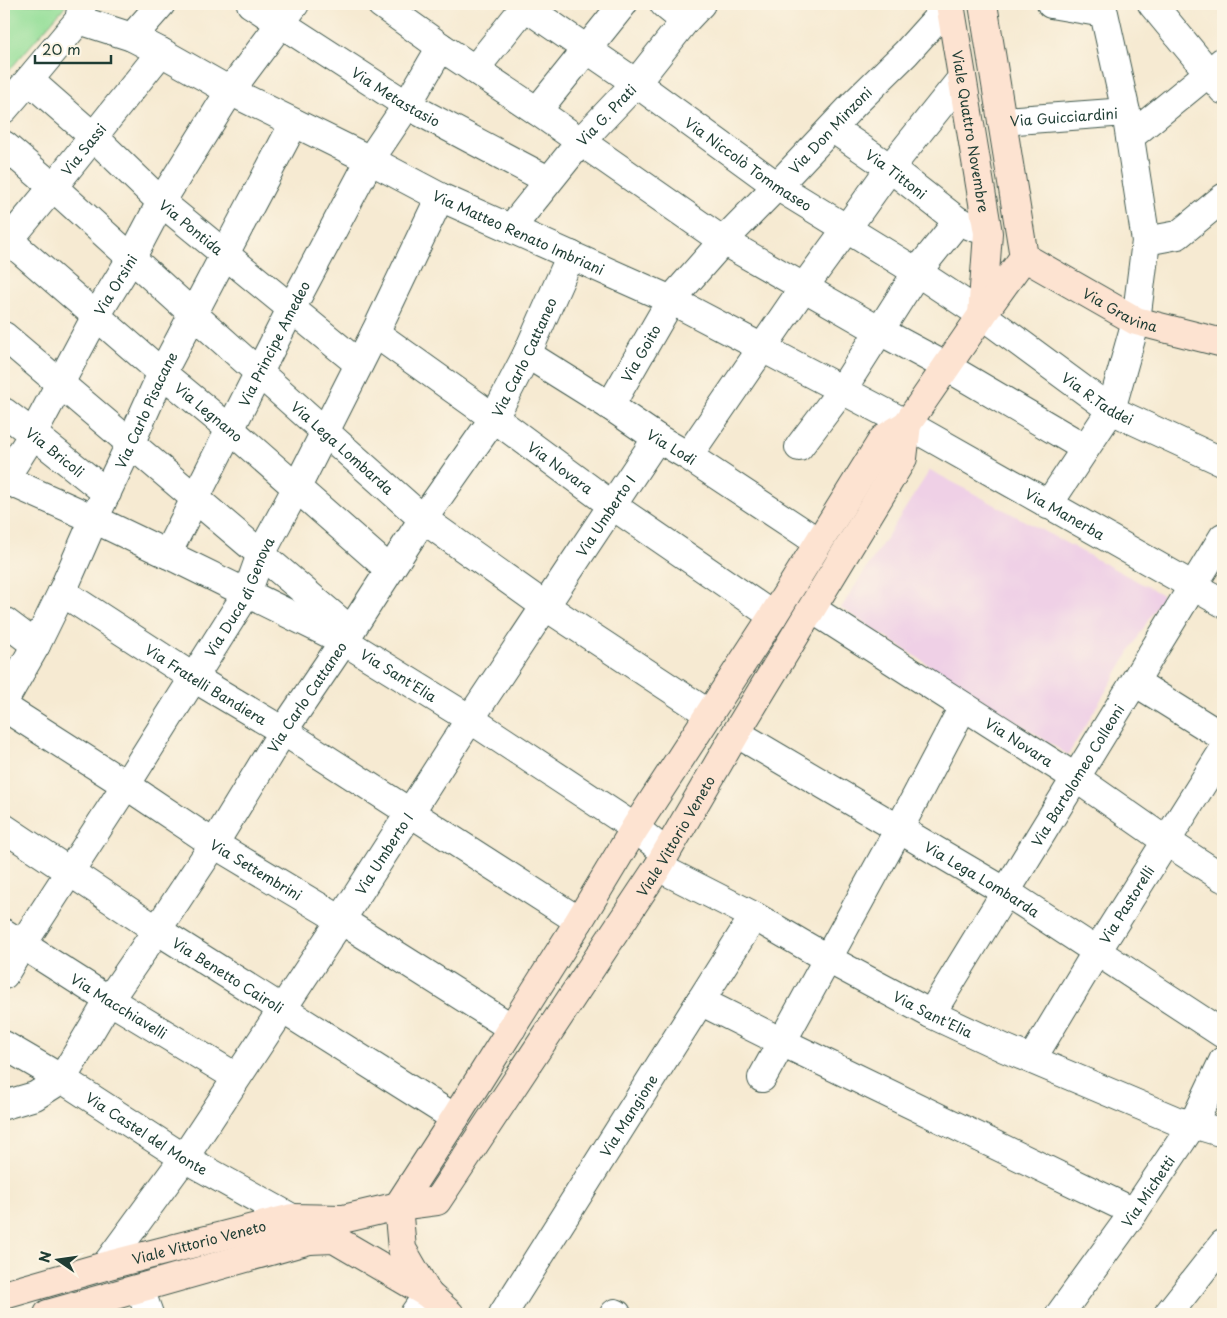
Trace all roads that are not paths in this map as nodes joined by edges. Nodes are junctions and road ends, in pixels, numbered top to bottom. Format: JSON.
{"nodes":[{"id":1,"x":161,"y":4,"type":"edge"},
{"id":2,"x":251,"y":4,"type":"edge"},
{"id":3,"x":381,"y":4,"type":"edge"},
{"id":4,"x":524,"y":4,"type":"edge"},
{"id":5,"x":622,"y":4,"type":"edge"},
{"id":6,"x":664,"y":4,"type":"edge"},
{"id":7,"x":950,"y":4,"type":"edge"},
{"id":8,"x":982,"y":4,"type":"edge"},
{"id":9,"x":1051,"y":4,"type":"edge"},
{"id":10,"x":1152,"y":4,"type":"edge"},
{"id":11,"x":1110,"y":8,"type":"edge"},
{"id":12,"x":81,"y":12,"type":"edge"},
{"id":13,"x":693,"y":12,"type":"edge"},
{"id":14,"x":288,"y":13,"type":"edge"},
{"id":15,"x":414,"y":13,"type":"edge"},
{"id":16,"x":132,"y":38,"type":"junction"},
{"id":17,"x":441,"y":47,"type":"junction"},
{"id":18,"x":586,"y":50,"type":"junction"},
{"id":19,"x":161,"y":52,"type":"junction"},
{"id":20,"x":475,"y":69,"type":"junction"},
{"id":21,"x":1219,"y":75,"type":"edge"},
{"id":22,"x":962,"y":78,"type":"junction"},
{"id":23,"x":30,"y":80,"type":"junction"},
{"id":24,"x":636,"y":83,"type":"junction"},
{"id":25,"x":230,"y":91,"type":"junction"},
{"id":26,"x":407,"y":104,"type":"junction"},
{"id":27,"x":4,"y":109,"type":"edge"},
{"id":28,"x":537,"y":111,"type":"junction"},
{"id":29,"x":1002,"y":121,"type":"junction"},
{"id":30,"x":294,"y":122,"type":"junction"},
{"id":31,"x":1128,"y":124,"type":"junction"},
{"id":32,"x":832,"y":128,"type":"junction"},
{"id":33,"x":94,"y":136,"type":"junction"},
{"id":34,"x":581,"y":141,"type":"junction"},
{"id":35,"x":4,"y":145,"type":"edge"},
{"id":36,"x":370,"y":160,"type":"junction"},
{"id":37,"x":890,"y":168,"type":"junction"},
{"id":38,"x":548,"y":180,"type":"junction"},
{"id":39,"x":777,"y":186,"type":"junction"},
{"id":40,"x":53,"y":187,"type":"junction"},
{"id":41,"x":440,"y":197,"type":"junction"},
{"id":42,"x":1223,"y":198,"type":"edge"},
{"id":43,"x":161,"y":202,"type":"junction"},
{"id":44,"x":958,"y":221,"type":"junction"},
{"id":45,"x":511,"y":228,"type":"junction"},
{"id":46,"x":846,"y":228,"type":"junction"},
{"id":47,"x":723,"y":240,"type":"junction"},
{"id":48,"x":5,"y":241,"type":"edge"},
{"id":49,"x":1146,"y":241,"type":"junction"},
{"id":50,"x":987,"y":246,"type":"junction"},
{"id":51,"x":225,"y":254,"type":"junction"},
{"id":52,"x":571,"y":255,"type":"junction"},
{"id":53,"x":132,"y":257,"type":"junction"},
{"id":54,"x":1024,"y":257,"type":"junction"},
{"id":55,"x":917,"y":272,"type":"junction"},
{"id":56,"x":804,"y":287,"type":"junction"},
{"id":57,"x":671,"y":300,"type":"junction"},
{"id":58,"x":291,"y":309,"type":"junction"},
{"id":59,"x":193,"y":314,"type":"junction"},
{"id":60,"x":982,"y":315,"type":"junction"},
{"id":61,"x":96,"y":316,"type":"junction"},
{"id":62,"x":1136,"y":321,"type":"junction"},
{"id":63,"x":880,"y":330,"type":"junction"},
{"id":64,"x":375,"y":333,"type":"junction"},
{"id":65,"x":4,"y":336,"type":"edge"},
{"id":66,"x":1223,"y":343,"type":"edge"},
{"id":67,"x":762,"y":348,"type":"junction"},
{"id":68,"x":527,"y":354,"type":"junction"},
{"id":69,"x":359,"y":364,"type":"junction"},
{"id":70,"x":947,"y":367,"type":"junction"},
{"id":71,"x":162,"y":373,"type":"junction"},
{"id":72,"x":260,"y":374,"type":"junction"},
{"id":73,"x":61,"y":384,"type":"junction"},
{"id":74,"x":842,"y":390,"type":"junction"},
{"id":75,"x":610,"y":406,"type":"junction"},
{"id":76,"x":1111,"y":410,"type":"junction"},
{"id":77,"x":4,"y":412,"type":"edge"},
{"id":78,"x":494,"y":418,"type":"junction"},
{"id":79,"x":907,"y":424,"type":"junction"},
{"id":80,"x":231,"y":430,"type":"junction"},
{"id":81,"x":325,"y":431,"type":"junction"},
{"id":82,"x":33,"y":434,"type":"junction"},
{"id":83,"x":657,"y":438,"type":"junction"},
{"id":84,"x":130,"y":444,"type":"junction"},
{"id":85,"x":799,"y":447,"type":"dead end"},
{"id":86,"x":1085,"y":448,"type":"junction"},
{"id":87,"x":688,"y":456,"type":"junction"},
{"id":88,"x":1223,"y":462,"type":"edge"},
{"id":89,"x":4,"y":479,"type":"edge"},
{"id":90,"x":297,"y":487,"type":"junction"},
{"id":91,"x":107,"y":493,"type":"junction"},
{"id":92,"x":195,"y":497,"type":"junction"},
{"id":93,"x":1048,"y":505,"type":"junction"},
{"id":94,"x":613,"y":506,"type":"junction"},
{"id":95,"x":94,"y":519,"type":"junction"},
{"id":96,"x":423,"y":519,"type":"junction"},
{"id":97,"x":1223,"y":537,"type":"edge"},
{"id":98,"x":818,"y":542,"type":"junction"},
{"id":99,"x":167,"y":554,"type":"junction"},
{"id":100,"x":261,"y":554,"type":"junction"},
{"id":101,"x":390,"y":570,"type":"junction"},
{"id":102,"x":1194,"y":586,"type":"junction"},
{"id":103,"x":62,"y":592,"type":"junction"},
{"id":104,"x":247,"y":593,"type":"junction"},
{"id":105,"x":1223,"y":603,"type":"edge"},
{"id":106,"x":545,"y":606,"type":"junction"},
{"id":107,"x":812,"y":610,"type":"junction"},
{"id":108,"x":772,"y":616,"type":"junction"},
{"id":109,"x":4,"y":621,"type":"edge"},
{"id":110,"x":348,"y":635,"type":"junction"},
{"id":111,"x":36,"y":645,"type":"junction"},
{"id":112,"x":194,"y":678,"type":"junction"},
{"id":113,"x":1135,"y":682,"type":"junction"},
{"id":114,"x":4,"y":700,"type":"edge"},
{"id":115,"x":4,"y":707,"type":"edge"},
{"id":116,"x":962,"y":707,"type":"junction"},
{"id":117,"x":709,"y":714,"type":"junction"},
{"id":118,"x":470,"y":719,"type":"junction"},
{"id":119,"x":283,"y":731,"type":"junction"},
{"id":120,"x":736,"y":733,"type":"junction"},
{"id":121,"x":1223,"y":737,"type":"edge"},
{"id":122,"x":1223,"y":751,"type":"edge"},
{"id":123,"x":1076,"y":778,"type":"junction"},
{"id":124,"x":126,"y":785,"type":"junction"},
{"id":125,"x":411,"y":812,"type":"junction"},
{"id":126,"x":4,"y":828,"type":"edge"},
{"id":127,"x":636,"y":828,"type":"junction"},
{"id":128,"x":899,"y":829,"type":"junction"},
{"id":129,"x":1166,"y":841,"type":"junction"},
{"id":130,"x":214,"y":844,"type":"junction"},
{"id":131,"x":662,"y":860,"type":"junction"},
{"id":132,"x":70,"y":873,"type":"junction"},
{"id":133,"x":1223,"y":878,"type":"edge"},
{"id":134,"x":1006,"y":892,"type":"junction"},
{"id":135,"x":754,"y":916,"type":"junction"},
{"id":136,"x":341,"y":920,"type":"junction"},
{"id":137,"x":579,"y":921,"type":"junction"},
{"id":138,"x":157,"y":930,"type":"junction"},
{"id":139,"x":13,"y":939,"type":"edge"},
{"id":140,"x":1097,"y":951,"type":"junction"},
{"id":141,"x":828,"y":959,"type":"junction"},
{"id":142,"x":4,"y":975,"type":"edge"},
{"id":143,"x":109,"y":1000,"type":"junction"},
{"id":144,"x":700,"y":1001,"type":"junction"},
{"id":145,"x":282,"y":1009,"type":"junction"},
{"id":146,"x":931,"y":1014,"type":"junction"},
{"id":147,"x":512,"y":1028,"type":"junction"},
{"id":148,"x":1223,"y":1034,"type":"edge"},
{"id":149,"x":782,"y":1042,"type":"junction"},
{"id":150,"x":4,"y":1045,"type":"edge"},
{"id":151,"x":1032,"y":1059,"type":"junction"},
{"id":152,"x":1223,"y":1061,"type":"edge"},
{"id":153,"x":236,"y":1077,"type":"junction"},
{"id":154,"x":762,"y":1078,"type":"dead end"},
{"id":155,"x":62,"y":1079,"type":"junction"},
{"id":156,"x":4,"y":1105,"type":"edge"},
{"id":157,"x":455,"y":1118,"type":"junction"},
{"id":158,"x":1193,"y":1124,"type":"junction"},
{"id":159,"x":1223,"y":1133,"type":"edge"},
{"id":160,"x":184,"y":1158,"type":"junction"},
{"id":161,"x":398,"y":1206,"type":"junction"},
{"id":162,"x":1134,"y":1212,"type":"junction"},
{"id":163,"x":292,"y":1218,"type":"junction"},
{"id":164,"x":329,"y":1233,"type":"junction"},
{"id":165,"x":1223,"y":1244,"type":"edge"},
{"id":166,"x":105,"y":1266,"type":"junction"},
{"id":167,"x":140,"y":1289,"type":"junction"},
{"id":168,"x":4,"y":1295,"type":"edge"},
{"id":169,"x":421,"y":1304,"type":"edge"},
{"id":170,"x":48,"y":1314,"type":"edge"},
{"id":171,"x":149,"y":1314,"type":"edge"},
{"id":172,"x":450,"y":1314,"type":"edge"},
{"id":173,"x":503,"y":1314,"type":"edge"},
{"id":174,"x":1060,"y":1314,"type":"edge"},
{"id":175,"x":1168,"y":1314,"type":"edge"}],
"edges":[{"from":1,"to":16,"type":"street"},
{"from":2,"to":14,"type":"street","name":"Via Metastasio"},
{"from":3,"to":15,"type":"street"},
{"from":4,"to":18,"type":"street","name":"Via Niccolò Tommaseo"},
{"from":4,"to":20,"type":"street"},
{"from":5,"to":18,"type":"street"},
{"from":6,"to":13,"type":"street"},
{"from":7,"to":22,"type":"main road","name":"Viale Quattro Novembre"},
{"from":7,"to":32,"type":"street","name":"Via Don Minzoni"},
{"from":8,"to":29,"type":"main road"},
{"from":9,"to":11,"type":"street"},
{"from":10,"to":21,"type":"street"},
{"from":11,"to":31,"type":"street"},
{"from":12,"to":16,"type":"street","name":"Via Matteo Renato Imbriani"},
{"from":12,"to":23,"type":"street"},
{"from":13,"to":24,"type":"street","name":"Via G. Prati"},
{"from":14,"to":25,"type":"street","name":"Via Orsini"},
{"from":14,"to":26,"type":"street","name":"Via Metastasio"},
{"from":15,"to":17,"type":"street"},
{"from":16,"to":19,"type":"street","name":"Via Matteo Renato Imbriani"},
{"from":17,"to":20,"type":"street"},
{"from":17,"to":26,"type":"street","name":"Via Principe Amedeo"},
{"from":18,"to":24,"type":"street","name":"Via Niccolò Tommaseo"},
{"from":18,"to":28,"type":"street"},
{"from":19,"to":25,"type":"street","name":"Via Matteo Renato Imbriani"},
{"from":19,"to":33,"type":"street","name":"Via Sassi"},
{"from":20,"to":28,"type":"street"},
{"from":21,"to":31,"type":"street"},
{"from":22,"to":37,"type":"street"},
{"from":22,"to":50,"type":"main road","name":"Viale Quattro Novembre"},
{"from":23,"to":27,"type":"street"},
{"from":23,"to":33,"type":"street","name":"Via Pontida"},
{"from":24,"to":34,"type":"street","name":"Via G. Prati"},
{"from":24,"to":39,"type":"street","name":"Via Niccolò Tommaseo"},
{"from":25,"to":30,"type":"street","name":"Via Matteo Renato Imbriani"},
{"from":25,"to":43,"type":"street","name":"Via Orsini"},
{"from":26,"to":36,"type":"street","name":"Via Principe Amedeo"},
{"from":26,"to":38,"type":"street","name":"Via Metastasio"},
{"from":28,"to":34,"type":"street"},
{"from":29,"to":31,"type":"street","name":"Via Guicciardini"},
{"from":29,"to":54,"type":"main road"},
{"from":30,"to":36,"type":"street","name":"Via Matteo Renato Imbriani"},
{"from":30,"to":51,"type":"street","name":"Via Carlo Pisacane"},
{"from":31,"to":49,"type":"street"},
{"from":32,"to":37,"type":"street","name":"Via Tittoni"},
{"from":32,"to":39,"type":"street","name":"Via Don Minzoni"},
{"from":33,"to":40,"type":"street","name":"Via Sassi"},
{"from":33,"to":43,"type":"street","name":"Via Pontida"},
{"from":34,"to":38,"type":"street","name":"Via G. Prati"},
{"from":34,"to":47,"type":"street"},
{"from":35,"to":40,"type":"street","name":"Via Lega Lombarda"},
{"from":36,"to":41,"type":"street","name":"Via Matteo Renato Imbriani"},
{"from":36,"to":58,"type":"street","name":"Via Principe Amedeo"},
{"from":37,"to":44,"type":"street","name":"Via Tittoni"},
{"from":37,"to":46,"type":"street"},
{"from":38,"to":45,"type":"street","name":"Via G. Prati"},
{"from":39,"to":46,"type":"street","name":"Via Niccolò Tommaseo"},
{"from":39,"to":47,"type":"street","name":"Via Don Minzoni"},
{"from":40,"to":48,"type":"street","name":"Via Sassi"},
{"from":40,"to":53,"type":"street","name":"Via Lega Lombarda"},
{"from":41,"to":45,"type":"street","name":"Via Matteo Renato Imbriani"},
{"from":41,"to":64,"type":"street","name":"Via Duca di Genova"},
{"from":42,"to":49,"type":"street"},
{"from":43,"to":51,"type":"street","name":"Via Pontida"},
{"from":43,"to":53,"type":"street","name":"Via Orsini"},
{"from":44,"to":50,"type":"street","name":"Via Tittoni"},
{"from":44,"to":55,"type":"street"},
{"from":45,"to":52,"type":"street","name":"Via Matteo Renato Imbriani"},
{"from":46,"to":55,"type":"street","name":"Via Niccolò Tommaseo"},
{"from":46,"to":56,"type":"street"},
{"from":47,"to":56,"type":"street"},
{"from":47,"to":57,"type":"street","name":"Via Don Minzoni"},
{"from":48,"to":61,"type":"street","name":"Via Legnano"},
{"from":49,"to":62,"type":"street"},
{"from":50,"to":54,"type":"main road"},
{"from":50,"to":60,"type":"main road","name":"Viale Vittorio Veneto"},
{"from":51,"to":58,"type":"street","name":"Via Pontida"},
{"from":51,"to":59,"type":"street","name":"Via Carlo Pisacane"},
{"from":52,"to":57,"type":"street","name":"Via Matteo Renato Imbriani"},
{"from":52,"to":68,"type":"street","name":"Via Carlo Cattaneo"},
{"from":53,"to":59,"type":"street","name":"Via Lega Lombarda"},
{"from":53,"to":61,"type":"street","name":"Via Orsini"},
{"from":54,"to":60,"type":"main road","name":"Viale Vittorio Veneto"},
{"from":54,"to":62,"type":"main road","name":"Via Gravina"},
{"from":55,"to":60,"type":"street","name":"Via Niccolò Tommaseo"},
{"from":55,"to":63,"type":"street"},
{"from":56,"to":63,"type":"street"},
{"from":56,"to":67,"type":"street"},
{"from":57,"to":67,"type":"street","name":"Via Matteo Renato Imbriani"},
{"from":57,"to":75,"type":"street","name":"Via Goito"},
{"from":58,"to":69,"type":"street","name":"Via Pontida"},
{"from":58,"to":72,"type":"street","name":"Via Principe Amedeo"},
{"from":59,"to":71,"type":"street","name":"Via Carlo Pisacane"},
{"from":59,"to":72,"type":"street","name":"Via Lega Lombarda"},
{"from":60,"to":70,"type":"main road","name":"Viale Vittorio Veneto"},
{"from":60,"to":76,"type":"street","name":"Via R.Taddei"},
{"from":61,"to":71,"type":"street","name":"Via Legnano"},
{"from":61,"to":73,"type":"street","name":"Via Orsini"},
{"from":62,"to":66,"type":"main road","name":"Via Gravina"},
{"from":62,"to":76,"type":"street"},
{"from":63,"to":70,"type":"street"},
{"from":63,"to":74,"type":"street"},
{"from":64,"to":69,"type":"street","name":"Via Duca di Genova"},
{"from":64,"to":78,"type":"street","name":"Via Novara"},
{"from":65,"to":73,"type":"street"},
{"from":67,"to":74,"type":"street","name":"Via Matteo Renato Imbriani"},
{"from":67,"to":87,"type":"street"},
{"from":68,"to":75,"type":"street","name":"Via Lodi"},
{"from":68,"to":78,"type":"street","name":"Via Carlo Cattaneo"},
{"from":69,"to":81,"type":"street","name":"Via Duca di Genova"},
{"from":70,"to":79,"type":"main road","name":"Viale Vittorio Veneto"},
{"from":70,"to":86,"type":"street"},
{"from":71,"to":80,"type":"street","name":"Via Legnano"},
{"from":71,"to":84,"type":"street","name":"Via Carlo Pisacane"},
{"from":72,"to":80,"type":"street","name":"Via Principe Amedeo"},
{"from":72,"to":81,"type":"street","name":"Via Lega Lombarda"},
{"from":73,"to":82,"type":"street","name":"Via Orsini"},
{"from":73,"to":84,"type":"street"},
{"from":74,"to":79,"type":"street","name":"Via Matteo Renato Imbriani"},
{"from":74,"to":85,"type":"street"},
{"from":75,"to":83,"type":"street","name":"Via Lodi"},
{"from":76,"to":86,"type":"street"},
{"from":76,"to":88,"type":"street","name":"Via R.Taddei"},
{"from":77,"to":82,"type":"street","name":"Via Bricoli"},
{"from":78,"to":94,"type":"street","name":"Via Novara"},
{"from":78,"to":96,"type":"street","name":"Via Carlo Cattaneo"},
{"from":79,"to":93,"type":"street","name":"Via Manerba"},
{"from":79,"to":98,"type":"main road","name":"Viale Vittorio Veneto"},
{"from":79,"to":107,"type":"main road","name":"Viale Vittorio Veneto"},
{"from":80,"to":90,"type":"street","name":"Via Legnano"},
{"from":80,"to":92,"type":"street","name":"Via Principe Amedeo"},
{"from":81,"to":90,"type":"street","name":"Via Duca di Genova"},
{"from":81,"to":96,"type":"street","name":"Via Lega Lombarda"},
{"from":82,"to":89,"type":"street","name":"Via Orsini"},
{"from":82,"to":91,"type":"street","name":"Via Bricoli"},
{"from":83,"to":87,"type":"street","name":"Via Lodi"},
{"from":83,"to":94,"type":"street","name":"Via Umberto I"},
{"from":84,"to":91,"type":"street","name":"Via Carlo Pisacane"},
{"from":84,"to":92,"type":"street"},
{"from":86,"to":93,"type":"street"},
{"from":87,"to":98,"type":"street","name":"Via Lodi"},
{"from":89,"to":95,"type":"street","name":"Via Sant'Elia"},
{"from":90,"to":100,"type":"street","name":"Via Duca di Genova"},
{"from":90,"to":101,"type":"street","name":"Via Legnano"},
{"from":91,"to":95,"type":"street","name":"Via Carlo Pisacane"},
{"from":92,"to":99,"type":"street","name":"Via Principe Amedeo"},
{"from":92,"to":100,"type":"street"},
{"from":93,"to":102,"type":"street","name":"Via Manerba"},
{"from":94,"to":106,"type":"street","name":"Via Umberto I"},
{"from":94,"to":108,"type":"street","name":"Via Novara"},
{"from":95,"to":99,"type":"street","name":"Via Sant'Elia"},
{"from":95,"to":103,"type":"street","name":"Via Carlo Pisacane"},
{"from":96,"to":101,"type":"street","name":"Via Carlo Cattaneo"},
{"from":96,"to":106,"type":"street","name":"Via Lega Lombarda"},
{"from":97,"to":102,"type":"street","name":"Via Bartolomeo Colleoni"},
{"from":98,"to":108,"type":"main road","name":"Viale Vittorio Veneto"},
{"from":99,"to":104,"type":"street","name":"Via Sant'Elia"},
{"from":100,"to":104,"type":"street","name":"Via Duca di Genova"},
{"from":100,"to":110,"type":"street"},
{"from":101,"to":110,"type":"street","name":"Via Carlo Cattaneo"},
{"from":102,"to":105,"type":"street","name":"Via Manerba"},
{"from":102,"to":113,"type":"street","name":"Via Bartolomeo Colleoni"},
{"from":103,"to":111,"type":"street","name":"Via Carlo Pisacane"},
{"from":103,"to":112,"type":"street","name":"Via Fratelli Bandiera"},
{"from":104,"to":110,"type":"street","name":"Via Sant'Elia"},
{"from":104,"to":112,"type":"street","name":"Via Duca di Genova"},
{"from":106,"to":117,"type":"street","name":"Via Lega Lombarda"},
{"from":106,"to":118,"type":"street","name":"Via Umberto I"},
{"from":107,"to":116,"type":"street","name":"Via Novara"},
{"from":107,"to":120,"type":"main road","name":"Viale Vittorio Veneto"},
{"from":108,"to":117,"type":"main road","name":"Viale Vittorio Veneto"},
{"from":109,"to":111,"type":"street"},
{"from":110,"to":118,"type":"street","name":"Via Sant'Elia"},
{"from":110,"to":119,"type":"street","name":"Via Carlo Cattaneo"},
{"from":111,"to":114,"type":"street","name":"Via Carlo Pisacane"},
{"from":112,"to":119,"type":"street","name":"Via Fratelli Bandiera"},
{"from":112,"to":124,"type":"street","name":"Via Duca di Genova"},
{"from":113,"to":121,"type":"street"},
{"from":113,"to":123,"type":"street","name":"Via Bartolomeo Colleoni"},
{"from":115,"to":124,"type":"street","name":"Via Settembrini"},
{"from":116,"to":123,"type":"street","name":"Via Novara"},
{"from":116,"to":128,"type":"street"},
{"from":117,"to":127,"type":"main road","name":"Viale Vittorio Veneto"},
{"from":118,"to":125,"type":"street","name":"Via Umberto I"},
{"from":118,"to":127,"type":"street","name":"Via Sant'Elia"},
{"from":119,"to":125,"type":"street","name":"Via Fratelli Bandiera"},
{"from":119,"to":130,"type":"street","name":"Via Carlo Cattaneo"},
{"from":120,"to":128,"type":"street","name":"Via Lega Lombarda"},
{"from":120,"to":131,"type":"main road","name":"Viale Vittorio Veneto"},
{"from":122,"to":129,"type":"street","name":"Via Pastorelli"},
{"from":123,"to":129,"type":"street","name":"Via Novara"},
{"from":123,"to":134,"type":"street","name":"Via Bartolomeo Colleoni"},
{"from":124,"to":130,"type":"street","name":"Via Settembrini"},
{"from":124,"to":132,"type":"street","name":"Via Duca di Genova"},
{"from":125,"to":136,"type":"street","name":"Via Umberto I"},
{"from":125,"to":137,"type":"street","name":"Via Fratelli Bandiera"},
{"from":126,"to":132,"type":"street","name":"Via Benetto Cairoli"},
{"from":127,"to":131,"type":"street","name":"Via Sant'Elia"},
{"from":127,"to":137,"type":"main road","name":"Viale Vittorio Veneto"},
{"from":128,"to":134,"type":"street","name":"Via Lega Lombarda"},
{"from":128,"to":141,"type":"street"},
{"from":129,"to":133,"type":"street","name":"Via Novara"},
{"from":129,"to":140,"type":"street","name":"Via Pastorelli"},
{"from":130,"to":136,"type":"street","name":"Via Settembrini"},
{"from":130,"to":138,"type":"street","name":"Via Carlo Cattaneo"},
{"from":131,"to":135,"type":"street","name":"Via Sant'Elia"},
{"from":131,"to":161,"type":"main road","name":"Viale Vittorio Veneto"},
{"from":132,"to":138,"type":"street","name":"Via Benetto Cairoli"},
{"from":132,"to":139,"type":"street","name":"Via Duca di Genova"},
{"from":134,"to":140,"type":"street","name":"Via Lega Lombarda"},
{"from":134,"to":146,"type":"street","name":"Via Bartolomeo Colleoni"},
{"from":135,"to":141,"type":"street","name":"Via Sant'Elia"},
{"from":135,"to":144,"type":"street","name":"Via Mangione"},
{"from":136,"to":145,"type":"street","name":"Via Umberto I"},
{"from":136,"to":147,"type":"street","name":"Via Settembrini"},
{"from":137,"to":147,"type":"main road","name":"Viale Vittorio Veneto"},
{"from":138,"to":143,"type":"street","name":"Via Carlo Cattaneo"},
{"from":138,"to":145,"type":"street","name":"Via Benetto Cairoli"},
{"from":139,"to":142,"type":"street","name":"Via Duca di Genova"},
{"from":139,"to":143,"type":"street","name":"Via Macchiavelli"},
{"from":140,"to":148,"type":"street","name":"Via Lega Lombarda"},
{"from":140,"to":151,"type":"street","name":"Via Pastorelli"},
{"from":141,"to":146,"type":"street","name":"Via Sant'Elia"},
{"from":141,"to":149,"type":"street"},
{"from":143,"to":153,"type":"street","name":"Via Macchiavelli"},
{"from":143,"to":155,"type":"street","name":"Via Carlo Cattaneo"},
{"from":144,"to":149,"type":"street"},
{"from":144,"to":173,"type":"street","name":"Via Mangione"},
{"from":145,"to":153,"type":"street","name":"Via Umberto I"},
{"from":145,"to":157,"type":"street","name":"Via Benetto Cairoli"},
{"from":146,"to":151,"type":"street","name":"Via Sant'Elia"},
{"from":147,"to":157,"type":"main road","name":"Viale Vittorio Veneto"},
{"from":149,"to":154,"type":"street"},
{"from":149,"to":162,"type":"street"},
{"from":150,"to":155,"type":"street","name":"Via Castel del Monte"},
{"from":151,"to":158,"type":"street","name":"Via Sant'Elia"},
{"from":152,"to":158,"type":"street","name":"Via Michetti"},
{"from":153,"to":160,"type":"street","name":"Via Umberto I"},
{"from":155,"to":156,"type":"street","name":"Via Carlo Cattaneo"},
{"from":155,"to":160,"type":"street","name":"Via Castel del Monte"},
{"from":157,"to":161,"type":"main road","name":"Viale Vittorio Veneto"},
{"from":158,"to":159,"type":"street","name":"Via Sant'Elia"},
{"from":158,"to":162,"type":"street","name":"Via Michetti"},
{"from":160,"to":163,"type":"street","name":"Via Castel del Monte"},
{"from":160,"to":166,"type":"street","name":"Via Umberto I"},
{"from":161,"to":164,"type":"main road","name":"Viale Vittorio Veneto"},
{"from":161,"to":169,"type":"main road"},
{"from":162,"to":174,"type":"street","name":"Via Michetti"},
{"from":163,"to":164,"type":"main road","name":"Viale Vittorio Veneto"},
{"from":163,"to":166,"type":"main road","name":"Viale Vittorio Veneto"},
{"from":164,"to":167,"type":"main road","name":"Viale Vittorio Veneto"},
{"from":164,"to":169,"type":"main road"},
{"from":165,"to":175,"type":"street"},
{"from":166,"to":168,"type":"main road","name":"Viale Vittorio Veneto"},
{"from":167,"to":170,"type":"main road","name":"Viale Vittorio Veneto"},
{"from":167,"to":171,"type":"street"},
{"from":169,"to":172,"type":"main road"}]}
